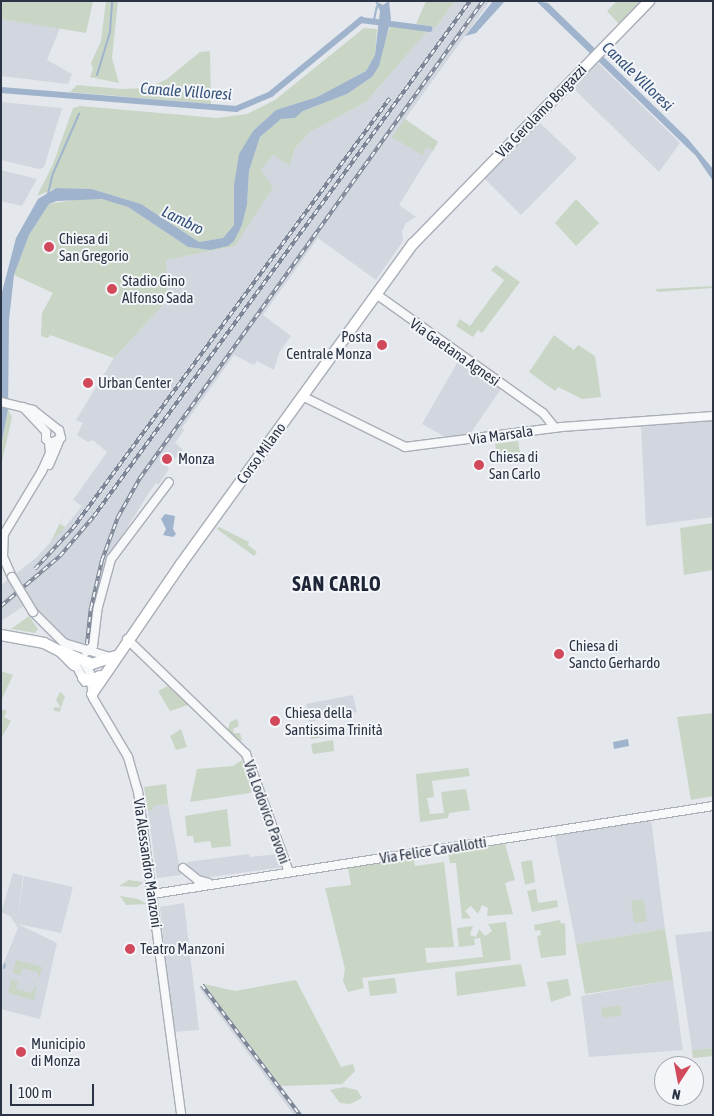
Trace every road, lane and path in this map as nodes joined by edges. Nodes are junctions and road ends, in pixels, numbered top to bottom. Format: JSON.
{"nodes":[{"id":1,"x":649,"y":1,"type":"edge"},
{"id":2,"x":408,"y":251,"type":"joint"},
{"id":3,"x":376,"y":294,"type":"junction"},
{"id":4,"x":302,"y":396,"type":"junction"},
{"id":5,"x":4,"y":402,"type":"edge"},
{"id":6,"x":23,"y":408,"type":"junction"},
{"id":7,"x":536,"y":409,"type":"junction"},
{"id":8,"x":713,"y":416,"type":"edge"},
{"id":9,"x":57,"y":428,"type":"junction"},
{"id":10,"x":555,"y":428,"type":"junction"},
{"id":11,"x":541,"y":429,"type":"junction"},
{"id":12,"x":46,"y":432,"type":"junction"},
{"id":13,"x":49,"y":442,"type":"junction"},
{"id":14,"x":58,"y":442,"type":"junction"},
{"id":15,"x":42,"y":471,"type":"junction"},
{"id":16,"x":169,"y":482,"type":"dead end"},
{"id":17,"x":1,"y":635,"type":"edge"},
{"id":18,"x":127,"y":639,"type":"junction"},
{"id":19,"x":73,"y":655,"type":"junction"},
{"id":20,"x":109,"y":661,"type":"junction"},
{"id":21,"x":87,"y":679,"type":"junction"},
{"id":22,"x":94,"y":698,"type":"junction"},
{"id":23,"x":713,"y":806,"type":"edge"},
{"id":24,"x":183,"y":868,"type":"dead end"},
{"id":25,"x":290,"y":872,"type":"junction"},
{"id":26,"x":214,"y":884,"type":"junction"},
{"id":27,"x":153,"y":894,"type":"junction"},
{"id":28,"x":181,"y":1115,"type":"edge"}],
"edges":[{"from":1,"to":2,"type":"main road","name":"Via Gerolamo Borgazzi"},
{"from":2,"to":3,"type":"main road","name":"Corso Milano"},
{"from":3,"to":4,"type":"main road","name":"Corso Milano"},
{"from":3,"to":7,"type":"street","name":"Via Gaetana Agnesi"},
{"from":4,"to":11,"type":"street","name":"Via Marsala"},
{"from":4,"to":18,"type":"main road","name":"Corso Milano"},
{"from":5,"to":6,"type":"street"},
{"from":6,"to":9,"type":"street"},
{"from":6,"to":12,"type":"street"},
{"from":7,"to":10,"type":"street","name":"Via Gaetana Agnesi"},
{"from":7,"to":11,"type":"street"},
{"from":8,"to":10,"type":"street","name":"Via Marsala"},
{"from":9,"to":12,"type":"street"},
{"from":9,"to":14,"type":"street"},
{"from":10,"to":11,"type":"street","name":"Via Marsala"},
{"from":12,"to":13,"type":"street"},
{"from":13,"to":14,"type":"street"},
{"from":13,"to":15,"type":"street"},
{"from":14,"to":15,"type":"street"},
{"from":15,"to":19,"type":"street","bridge":true},
{"from":16,"to":19,"type":"street"},
{"from":17,"to":19,"type":"main road"},
{"from":18,"to":20,"type":"main road","name":"Corso Milano"},
{"from":18,"to":25,"type":"street","name":"Via Lodovico Pavoni"},
{"from":19,"to":20,"type":"main road"},
{"from":19,"to":21,"type":"street"},
{"from":20,"to":21,"type":"main road"},
{"from":20,"to":22,"type":"main road"},
{"from":21,"to":22,"type":"street","name":"Via Alessandro Manzoni"},
{"from":22,"to":27,"type":"street","name":"Via Alessandro Manzoni"},
{"from":23,"to":25,"type":"street","name":"Via Felice Cavallotti"},
{"from":24,"to":26,"type":"street"},
{"from":25,"to":26,"type":"street","name":"Via Felice Cavallotti"},
{"from":26,"to":27,"type":"street","name":"Via Felice Cavallotti"},
{"from":27,"to":28,"type":"street","name":"Via Alessandro Manzoni"}]}
